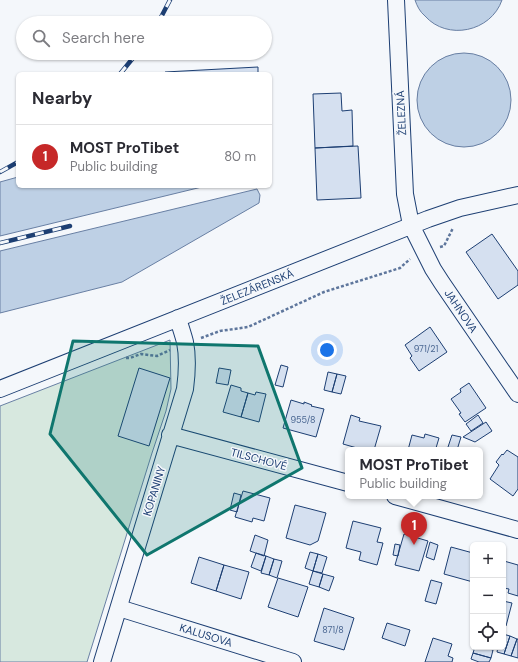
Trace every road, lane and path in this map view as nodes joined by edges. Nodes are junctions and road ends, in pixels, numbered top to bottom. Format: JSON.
{"nodes":[{"id":1,"x":396,"y":0,"type":"edge"},
{"id":2,"x":518,"y":195,"type":"edge"},
{"id":3,"x":411,"y":226,"type":"junction"},
{"id":4,"x":454,"y":227,"type":"dead end"},
{"id":5,"x":423,"y":249,"type":"junction"},
{"id":6,"x":178,"y":318,"type":"junction"},
{"id":7,"x":185,"y":343,"type":"junction"},
{"id":8,"x":0,"y":389,"type":"edge"},
{"id":9,"x":518,"y":394,"type":"edge"},
{"id":10,"x":170,"y":435,"type":"junction"},
{"id":11,"x":345,"y":482,"type":"edge"},
{"id":12,"x":406,"y":499,"type":"edge"},
{"id":13,"x":518,"y":530,"type":"edge"},
{"id":14,"x":119,"y":608,"type":"junction"},
{"id":15,"x":102,"y":662,"type":"edge"},
{"id":16,"x":293,"y":662,"type":"edge"}],
"edges":[{"from":1,"to":3,"type":"street","name":"ŽELEZNÁ"},
{"from":2,"to":3,"type":"street","name":"ŽELEZÁRENSKÁ"},
{"from":3,"to":5,"type":"street","name":"JAHNOVA"},
{"from":3,"to":6,"type":"street","name":"ŽELEZÁRENSKÁ"},
{"from":4,"to":5,"type":"path"},
{"from":5,"to":7,"type":"path"},
{"from":5,"to":9,"type":"street","name":"JAHNOVA"},
{"from":6,"to":7,"type":"street","name":"KOPANINY"},
{"from":6,"to":8,"type":"street","name":"ŽELEZÁRENSKÁ"},
{"from":7,"to":10,"type":"street","name":"KOPANINY"},
{"from":10,"to":11,"type":"street","name":"TILSCHOVÉ"},
{"from":10,"to":14,"type":"street","name":"KOPANINY"},
{"from":12,"to":13,"type":"street"},
{"from":14,"to":15,"type":"street","name":"KOPANINY"},
{"from":14,"to":16,"type":"street","name":"KALUSOVA"}]}
